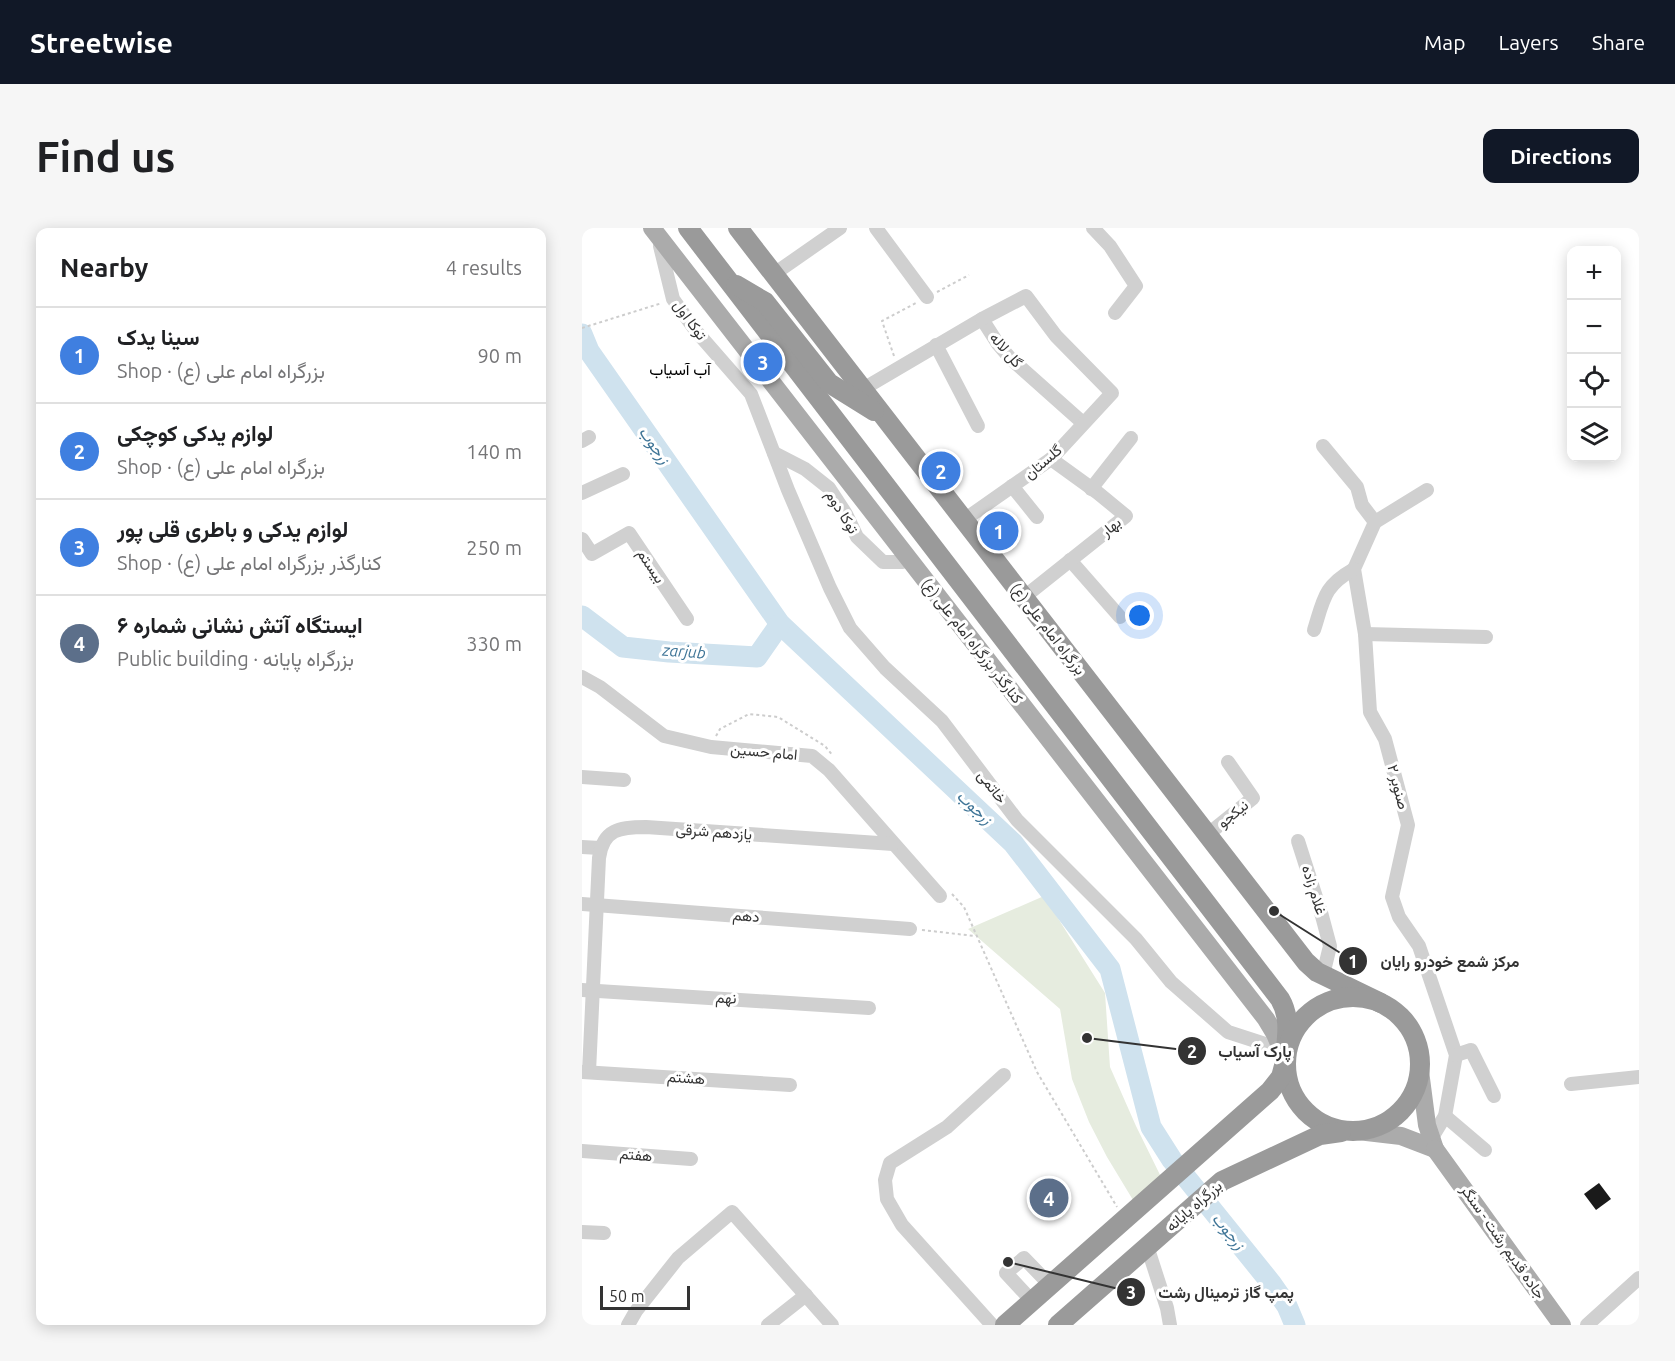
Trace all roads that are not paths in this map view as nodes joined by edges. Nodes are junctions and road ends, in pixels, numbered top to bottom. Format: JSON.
{"nodes":[{"id":1,"x":688,"y":228,"type":"edge"},
{"id":2,"x":738,"y":228,"type":"edge"},
{"id":3,"x":840,"y":228,"type":"edge"},
{"id":4,"x":876,"y":228,"type":"edge"},
{"id":5,"x":1093,"y":228,"type":"edge"},
{"id":6,"x":659,"y":232,"type":"edge"},
{"id":7,"x":774,"y":274,"type":"junction"},
{"id":8,"x":927,"y":297,"type":"road end"},
{"id":9,"x":1115,"y":313,"type":"dead end"},
{"id":10,"x":982,"y":319,"type":"junction"},
{"id":11,"x":820,"y":334,"type":"junction"},
{"id":12,"x":936,"y":345,"type":"junction"},
{"id":13,"x":795,"y":353,"type":"junction"},
{"id":14,"x":863,"y":389,"type":"junction"},
{"id":15,"x":884,"y":417,"type":"junction"},
{"id":16,"x":1083,"y":423,"type":"junction"},
{"id":17,"x":978,"y":426,"type":"dead end"},
{"id":18,"x":1131,"y":438,"type":"dead end"},
{"id":19,"x":1323,"y":446,"type":"dead end"},
{"id":20,"x":774,"y":453,"type":"junction"},
{"id":21,"x":1051,"y":459,"type":"junction"},
{"id":22,"x":623,"y":474,"type":"dead end"},
{"id":23,"x":1012,"y":486,"type":"junction"},
{"id":24,"x":1091,"y":489,"type":"junction"},
{"id":25,"x":1426,"y":490,"type":"dead end"},
{"id":26,"x":582,"y":493,"type":"edge"},
{"id":27,"x":1037,"y":517,"type":"dead end"},
{"id":28,"x":963,"y":520,"type":"junction"},
{"id":29,"x":1375,"y":522,"type":"junction"},
{"id":30,"x":582,"y":539,"type":"edge"},
{"id":31,"x":931,"y":544,"type":"junction"},
{"id":32,"x":909,"y":560,"type":"junction"},
{"id":33,"x":1070,"y":560,"type":"junction"},
{"id":34,"x":1354,"y":569,"type":"junction"},
{"id":35,"x":1023,"y":597,"type":"junction"},
{"id":36,"x":1120,"y":616,"type":"dead end"},
{"id":37,"x":687,"y":619,"type":"dead end"},
{"id":38,"x":1314,"y":630,"type":"dead end"},
{"id":39,"x":1365,"y":634,"type":"junction"},
{"id":40,"x":1486,"y":637,"type":"dead end"},
{"id":41,"x":582,"y":677,"type":"edge"},
{"id":42,"x":1228,"y":762,"type":"dead end"},
{"id":43,"x":582,"y":777,"type":"edge"},
{"id":44,"x":624,"y":780,"type":"dead end"},
{"id":45,"x":1207,"y":835,"type":"junction"},
{"id":46,"x":1298,"y":842,"type":"dead end"},
{"id":47,"x":893,"y":844,"type":"junction"},
{"id":48,"x":582,"y":848,"type":"edge"},
{"id":49,"x":600,"y":848,"type":"junction"},
{"id":50,"x":944,"y":893,"type":"road end"},
{"id":51,"x":582,"y":904,"type":"edge"},
{"id":52,"x":596,"y":905,"type":"junction"},
{"id":53,"x":910,"y":929,"type":"road end"},
{"id":54,"x":1323,"y":975,"type":"junction"},
{"id":55,"x":587,"y":991,"type":"edge"},
{"id":56,"x":1381,"y":1003,"type":"junction"},
{"id":57,"x":869,"y":1008,"type":"dead end"},
{"id":58,"x":1456,"y":1055,"type":"junction"},
{"id":59,"x":1285,"y":1059,"type":"junction"},
{"id":60,"x":1420,"y":1071,"type":"junction"},
{"id":61,"x":585,"y":1072,"type":"edge"},
{"id":62,"x":1004,"y":1075,"type":"dead end"},
{"id":63,"x":1639,"y":1077,"type":"edge"},
{"id":64,"x":1571,"y":1084,"type":"dead end"},
{"id":65,"x":790,"y":1085,"type":"dead end"},
{"id":66,"x":1494,"y":1096,"type":"dead end"},
{"id":67,"x":1445,"y":1116,"type":"junction"},
{"id":68,"x":1357,"y":1131,"type":"junction"},
{"id":69,"x":1436,"y":1149,"type":"junction"},
{"id":70,"x":1485,"y":1150,"type":"dead end"},
{"id":71,"x":582,"y":1151,"type":"edge"},
{"id":72,"x":691,"y":1159,"type":"dead end"},
{"id":73,"x":582,"y":1232,"type":"edge"},
{"id":74,"x":604,"y":1233,"type":"dead end"},
{"id":75,"x":1147,"y":1246,"type":"junction"},
{"id":76,"x":1638,"y":1280,"type":"edge"},
{"id":77,"x":1050,"y":1285,"type":"junction"},
{"id":78,"x":806,"y":1295,"type":"junction"},
{"id":79,"x":1032,"y":1301,"type":"junction"},
{"id":80,"x":785,"y":1320,"type":"edge"},
{"id":81,"x":628,"y":1325,"type":"edge"},
{"id":82,"x":768,"y":1325,"type":"edge"},
{"id":83,"x":832,"y":1325,"type":"edge"},
{"id":84,"x":992,"y":1325,"type":"edge"},
{"id":85,"x":1005,"y":1325,"type":"edge"},
{"id":86,"x":1058,"y":1325,"type":"edge"},
{"id":87,"x":1170,"y":1325,"type":"edge"},
{"id":88,"x":1562,"y":1325,"type":"edge"},
{"id":89,"x":1587,"y":1325,"type":"edge"}],
"edges":[{"from":1,"to":13,"type":"highway"},
{"from":2,"to":7,"type":"highway","name":"بزرگراه امام علی (ع)"},
{"from":3,"to":7,"type":"street"},
{"from":4,"to":8,"type":"street"},
{"from":5,"to":9,"type":"street"},
{"from":6,"to":20,"type":"street","name":"توکا اول"},
{"from":6,"to":32,"type":"main road","name":"کنارگذر بزرگراه امام علی (ع)"},
{"from":7,"to":11,"type":"highway","name":"بزرگراه امام علی (ع)"},
{"from":10,"to":12,"type":"street","name":"گل لاله"},
{"from":10,"to":16,"type":"street","name":"گل لاله"},
{"from":10,"to":16,"type":"street","name":"گلستان"},
{"from":11,"to":13,"type":"highway"},
{"from":11,"to":14,"type":"highway","name":"بزرگراه امام علی (ع)"},
{"from":12,"to":14,"type":"street","name":"گل لاله"},
{"from":12,"to":17,"type":"street"},
{"from":13,"to":15,"type":"highway"},
{"from":13,"to":31,"type":"highway"},
{"from":14,"to":15,"type":"highway","name":"بزرگراه امام علی (ع)"},
{"from":15,"to":28,"type":"highway","name":"بزرگراه امام علی (ع)"},
{"from":16,"to":21,"type":"street","name":"گلستان"},
{"from":18,"to":24,"type":"street"},
{"from":19,"to":29,"type":"street"},
{"from":20,"to":32,"type":"street","name":"توکا دوم"},
{"from":20,"to":59,"type":"street","name":"خاتمی"},
{"from":21,"to":23,"type":"street","name":"گلستان"},
{"from":21,"to":24,"type":"street","name":"بهار"},
{"from":22,"to":26,"type":"street"},
{"from":23,"to":27,"type":"street"},
{"from":23,"to":28,"type":"street","name":"گلستان"},
{"from":24,"to":33,"type":"street","name":"بهار"},
{"from":25,"to":29,"type":"street"},
{"from":28,"to":35,"type":"highway","name":"بزرگراه امام علی (ع)"},
{"from":29,"to":34,"type":"street"},
{"from":30,"to":37,"type":"street","name":"بیستم"},
{"from":31,"to":32,"type":"main road"},
{"from":31,"to":59,"type":"highway"},
{"from":32,"to":59,"type":"main road","name":"کنارگذر بزرگراه امام علی (ع)"},
{"from":33,"to":35,"type":"street","name":"بهار"},
{"from":33,"to":36,"type":"street"},
{"from":34,"to":38,"type":"street"},
{"from":34,"to":39,"type":"street","name":"صنوبر ۲"},
{"from":35,"to":45,"type":"highway","name":"بزرگراه امام علی (ع)"},
{"from":39,"to":40,"type":"street"},
{"from":39,"to":58,"type":"street","name":"صنوبر ۲"},
{"from":41,"to":47,"type":"street","name":"امام حسین"},
{"from":42,"to":45,"type":"street","name":"نیکجو"},
{"from":43,"to":44,"type":"street"},
{"from":45,"to":54,"type":"highway","name":"بزرگراه امام علی (ع)"},
{"from":46,"to":54,"type":"street","name":"غلام زاده"},
{"from":47,"to":49,"type":"street","name":"یازدهم شرقی"},
{"from":47,"to":50,"type":"street","name":"امام حسین"},
{"from":48,"to":49,"type":"street"},
{"from":49,"to":52,"type":"street"},
{"from":51,"to":52,"type":"street","name":"دهم"},
{"from":52,"to":53,"type":"street","name":"دهم"},
{"from":52,"to":55,"type":"street"},
{"from":54,"to":56,"type":"highway","name":"بزرگراه امام علی (ع)"},
{"from":55,"to":57,"type":"street","name":"نهم"},
{"from":55,"to":61,"type":"street"},
{"from":56,"to":59,"type":"highway"},
{"from":56,"to":60,"type":"highway"},
{"from":58,"to":66,"type":"street"},
{"from":58,"to":67,"type":"street","name":"صنوبر ۲"},
{"from":59,"to":68,"type":"highway"},
{"from":59,"to":77,"type":"highway"},
{"from":60,"to":68,"type":"highway"},
{"from":60,"to":69,"type":"main road"},
{"from":61,"to":65,"type":"street","name":"هشتم"},
{"from":62,"to":84,"type":"street"},
{"from":63,"to":64,"type":"street"},
{"from":67,"to":69,"type":"street","name":"صنوبر ۲"},
{"from":67,"to":70,"type":"street"},
{"from":68,"to":69,"type":"main road"},
{"from":68,"to":75,"type":"highway","name":"بزرگراه پایانه"},
{"from":69,"to":88,"type":"main road","name":"جاده قدیم رشت - سنگر"},
{"from":71,"to":72,"type":"street","name":"هفتم"},
{"from":73,"to":74,"type":"street"},
{"from":75,"to":86,"type":"highway","name":"بزرگراه پایانه"},
{"from":75,"to":87,"type":"street"},
{"from":76,"to":89,"type":"street"},
{"from":77,"to":79,"type":"highway"},
{"from":77,"to":79,"type":"street"},
{"from":78,"to":80,"type":"street"},
{"from":78,"to":81,"type":"street"},
{"from":78,"to":83,"type":"street"},
{"from":79,"to":85,"type":"highway"},
{"from":80,"to":82,"type":"street"}]}
